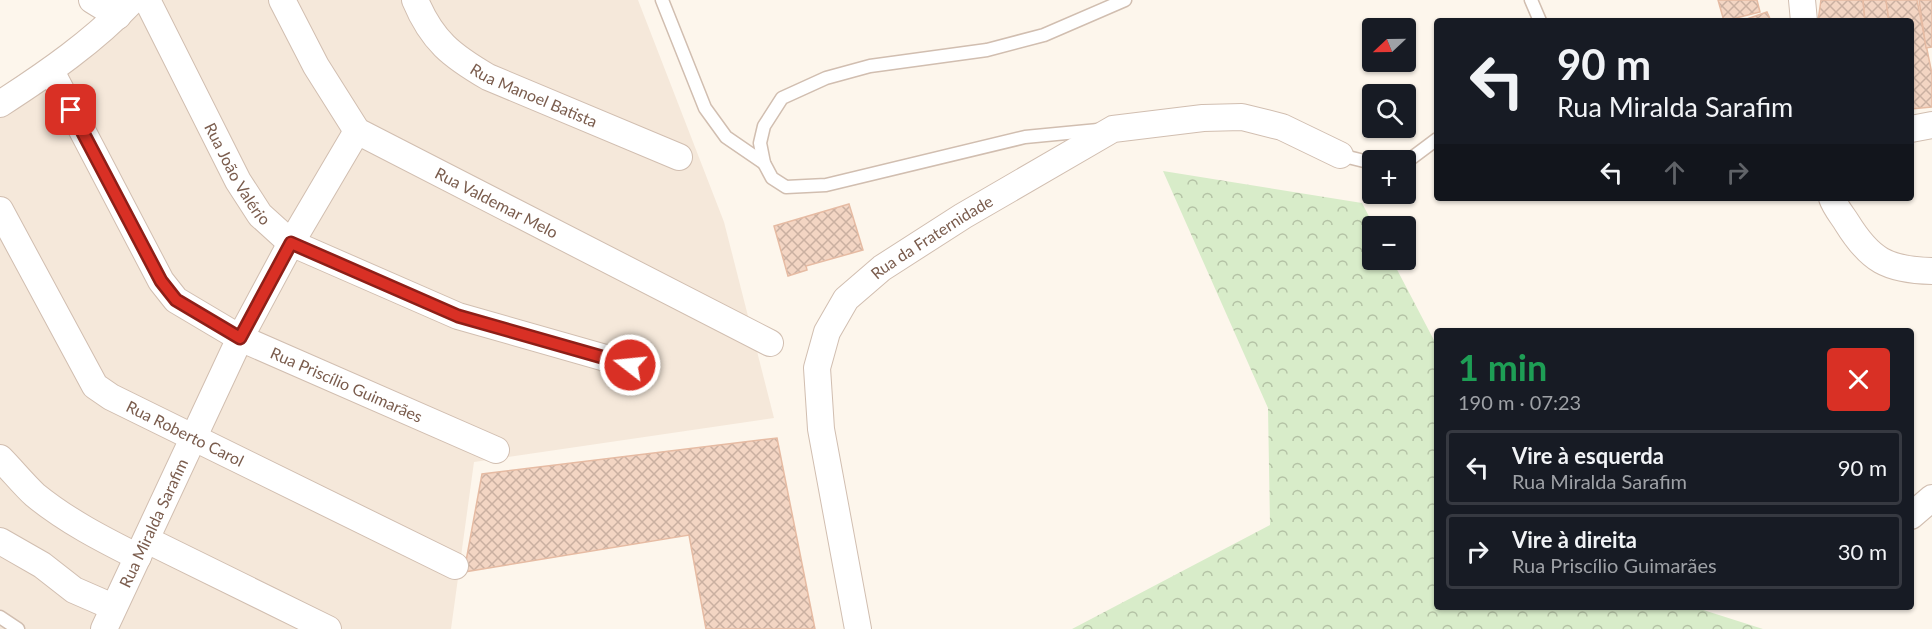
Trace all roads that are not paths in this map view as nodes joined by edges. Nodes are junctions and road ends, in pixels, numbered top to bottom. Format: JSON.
{"nodes":[{"id":1,"x":92,"y":0,"type":"edge"},
{"id":2,"x":147,"y":0,"type":"edge"},
{"id":3,"x":282,"y":0,"type":"edge"},
{"id":4,"x":415,"y":0,"type":"edge"},
{"id":5,"x":662,"y":0,"type":"edge"},
{"id":6,"x":1125,"y":0,"type":"edge"},
{"id":7,"x":1531,"y":0,"type":"edge"},
{"id":8,"x":1802,"y":0,"type":"edge"},
{"id":9,"x":126,"y":8,"type":"edge"},
{"id":10,"x":1539,"y":18,"type":"edge"},
{"id":11,"x":1804,"y":18,"type":"edge"},
{"id":12,"x":51,"y":71,"type":"junction"},
{"id":13,"x":0,"y":104,"type":"edge"},
{"id":14,"x":1932,"y":124,"type":"edge"},
{"id":15,"x":1914,"y":128,"type":"edge"},
{"id":16,"x":1113,"y":129,"type":"junction"},
{"id":17,"x":357,"y":131,"type":"junction"},
{"id":18,"x":1434,"y":142,"type":"edge"},
{"id":19,"x":1340,"y":155,"type":"joint"},
{"id":20,"x":1416,"y":155,"type":"edge"},
{"id":21,"x":679,"y":157,"type":"dead end"},
{"id":22,"x":1362,"y":160,"type":"edge"},
{"id":23,"x":764,"y":163,"type":"junction"},
{"id":24,"x":1834,"y":201,"type":"edge"},
{"id":25,"x":0,"y":210,"type":"edge"},
{"id":26,"x":291,"y":243,"type":"junction"},
{"id":27,"x":1932,"y":271,"type":"edge"},
{"id":28,"x":240,"y":338,"type":"junction"},
{"id":29,"x":770,"y":343,"type":"dead end"},
{"id":30,"x":630,"y":365,"type":"dead end"},
{"id":31,"x":195,"y":438,"type":"junction"},
{"id":32,"x":496,"y":450,"type":"dead end"},
{"id":33,"x":0,"y":458,"type":"edge"},
{"id":34,"x":1932,"y":498,"type":"edge"},
{"id":35,"x":1914,"y":513,"type":"edge"},
{"id":36,"x":0,"y":541,"type":"edge"},
{"id":37,"x":142,"y":548,"type":"junction"},
{"id":38,"x":455,"y":566,"type":"dead end"},
{"id":39,"x":0,"y":617,"type":"edge"},
{"id":40,"x":109,"y":618,"type":"edge"},
{"id":41,"x":18,"y":629,"type":"edge"},
{"id":42,"x":328,"y":629,"type":"edge"},
{"id":43,"x":858,"y":629,"type":"edge"}],
"edges":[{"from":1,"to":9,"type":"street"},
{"from":2,"to":26,"type":"street","name":"Rua João Valério"},
{"from":3,"to":17,"type":"street","name":"Rua Valdemar Melo"},
{"from":4,"to":21,"type":"street","name":"Rua Manoel Batista"},
{"from":5,"to":23,"type":"lane"},
{"from":6,"to":23,"type":"lane"},
{"from":7,"to":10,"type":"lane"},
{"from":8,"to":11,"type":"street"},
{"from":9,"to":12,"type":"street"},
{"from":12,"to":13,"type":"street"},
{"from":12,"to":28,"type":"street","name":"Rua Priscílio Guimarães"},
{"from":14,"to":15,"type":"street"},
{"from":16,"to":19,"type":"street","name":"Rua da Fraternidade"},
{"from":16,"to":23,"type":"lane"},
{"from":16,"to":43,"type":"street","name":"Rua da Fraternidade"},
{"from":17,"to":26,"type":"street","name":"Rua Miralda Sarafim"},
{"from":17,"to":29,"type":"street","name":"Rua Valdemar Melo"},
{"from":18,"to":20,"type":"lane"},
{"from":19,"to":22,"type":"lane"},
{"from":24,"to":27,"type":"street"},
{"from":25,"to":31,"type":"street","name":"Rua Roberto Carol"},
{"from":26,"to":28,"type":"street","name":"Rua Miralda Sarafim"},
{"from":26,"to":30,"type":"street","name":"Rua João Valério"},
{"from":28,"to":31,"type":"street","name":"Rua Miralda Sarafim"},
{"from":28,"to":32,"type":"street","name":"Rua Priscílio Guimarães"},
{"from":31,"to":37,"type":"street","name":"Rua Miralda Sarafim"},
{"from":31,"to":38,"type":"street","name":"Rua Roberto Carol"},
{"from":33,"to":37,"type":"street"},
{"from":34,"to":35,"type":"street"},
{"from":36,"to":40,"type":"street"},
{"from":37,"to":40,"type":"street","name":"Rua Miralda Sarafim"},
{"from":37,"to":42,"type":"street"},
{"from":39,"to":41,"type":"lane"}]}
